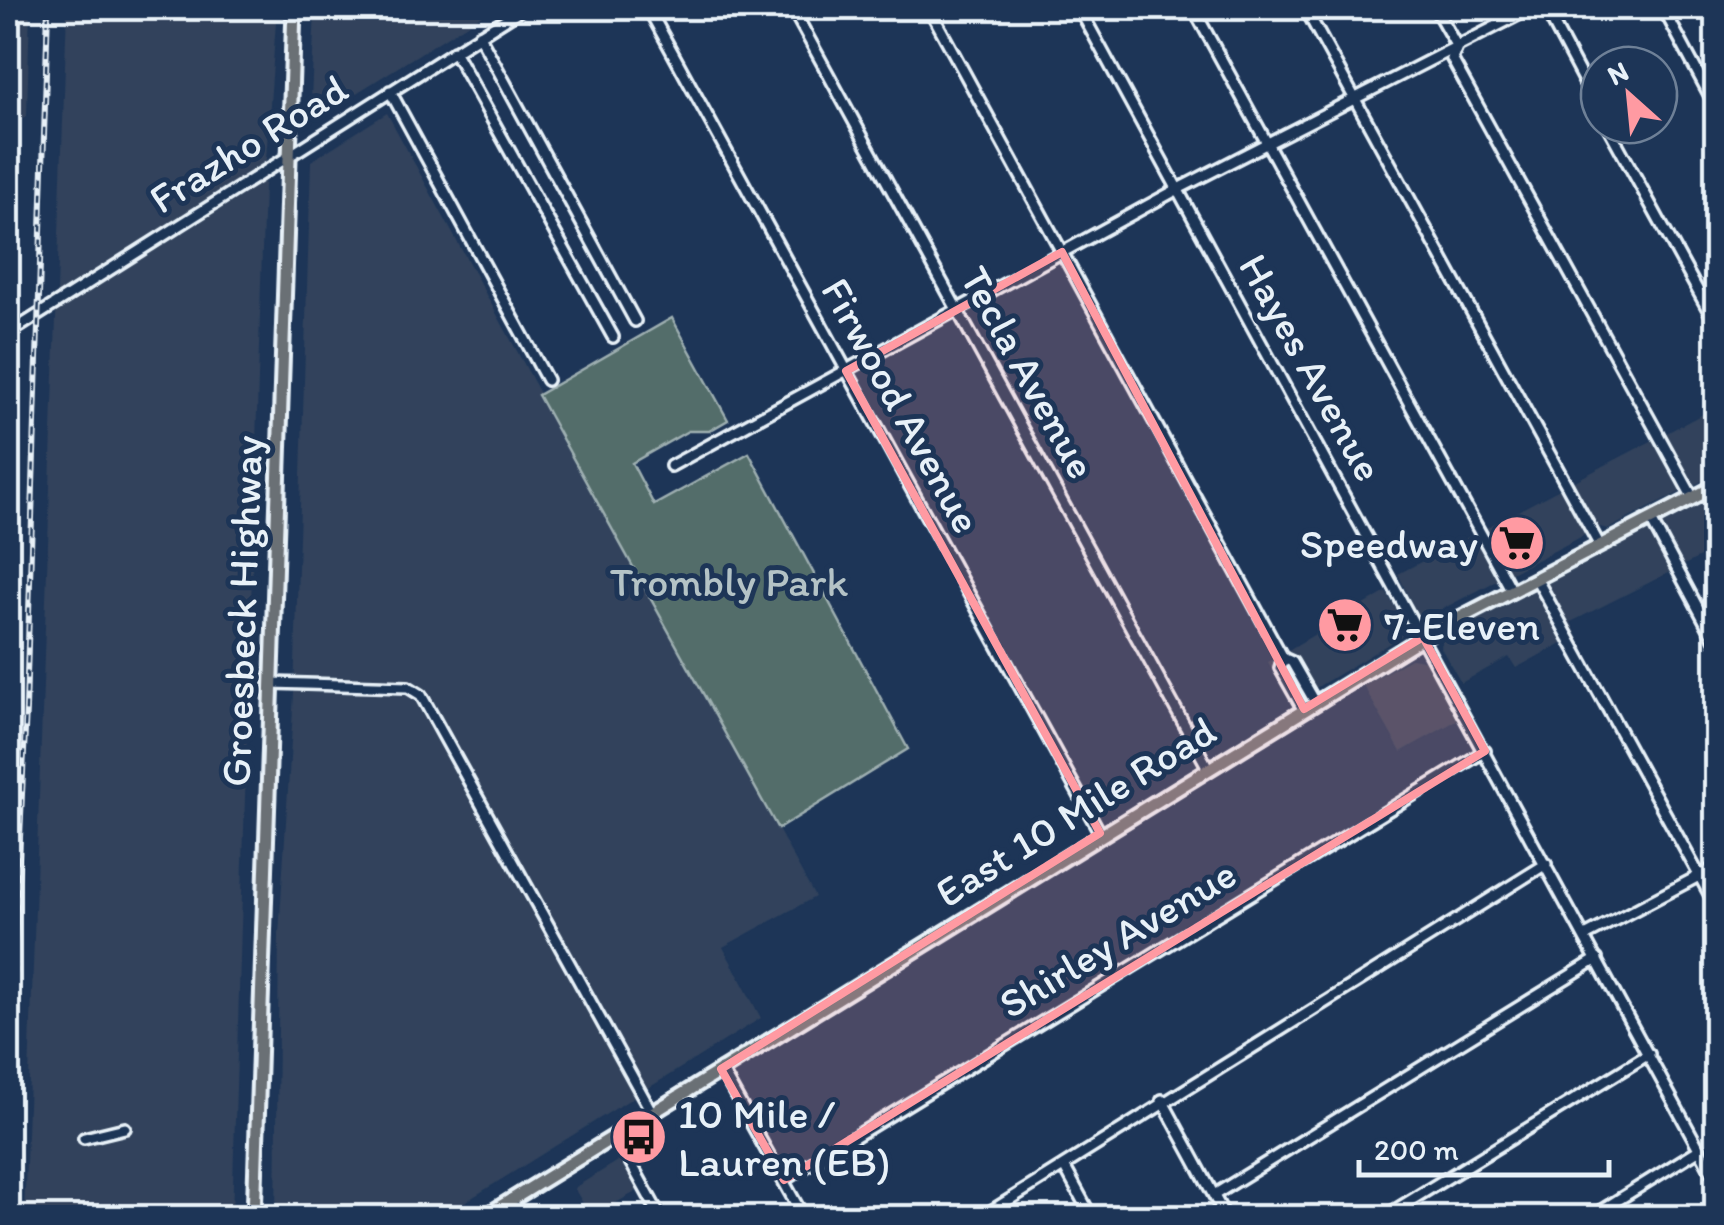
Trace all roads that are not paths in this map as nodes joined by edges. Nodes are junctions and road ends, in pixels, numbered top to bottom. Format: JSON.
{"nodes":[{"id":1,"x":294,"y":8,"type":"edge"},
{"id":2,"x":522,"y":8,"type":"edge"},
{"id":3,"x":648,"y":8,"type":"edge"},
{"id":4,"x":792,"y":8,"type":"edge"},
{"id":5,"x":929,"y":8,"type":"edge"},
{"id":6,"x":1079,"y":8,"type":"edge"},
{"id":7,"x":1193,"y":8,"type":"edge"},
{"id":8,"x":1305,"y":8,"type":"edge"},
{"id":9,"x":1435,"y":8,"type":"edge"},
{"id":10,"x":1532,"y":8,"type":"edge"},
{"id":11,"x":1545,"y":8,"type":"edge"},
{"id":12,"x":1663,"y":8,"type":"edge"},
{"id":13,"x":479,"y":35,"type":"junction"},
{"id":14,"x":1457,"y":48,"type":"junction"},
{"id":15,"x":454,"y":51,"type":"junction"},
{"id":16,"x":1579,"y":72,"type":"edge"},
{"id":17,"x":390,"y":92,"type":"junction"},
{"id":18,"x":1354,"y":97,"type":"junction"},
{"id":19,"x":1716,"y":106,"type":"edge"},
{"id":20,"x":1267,"y":143,"type":"junction"},
{"id":21,"x":1618,"y":145,"type":"edge"},
{"id":22,"x":288,"y":157,"type":"junction"},
{"id":23,"x":1178,"y":189,"type":"junction"},
{"id":24,"x":1062,"y":252,"type":"junction"},
{"id":25,"x":958,"y":310,"type":"junction"},
{"id":26,"x":635,"y":321,"type":"dead end"},
{"id":27,"x":1716,"y":324,"type":"edge"},
{"id":28,"x":8,"y":334,"type":"edge"},
{"id":29,"x":613,"y":337,"type":"dead end"},
{"id":30,"x":846,"y":371,"type":"junction"},
{"id":31,"x":546,"y":380,"type":"dead end"},
{"id":32,"x":671,"y":466,"type":"dead end"},
{"id":33,"x":1716,"y":486,"type":"edge"},
{"id":34,"x":1693,"y":498,"type":"junction"},
{"id":35,"x":1651,"y":520,"type":"junction"},
{"id":36,"x":1600,"y":546,"type":"junction"},
{"id":37,"x":1536,"y":578,"type":"junction"},
{"id":38,"x":1512,"y":591,"type":"junction"},
{"id":39,"x":1423,"y":637,"type":"junction"},
{"id":40,"x":1716,"y":642,"type":"edge"},
{"id":41,"x":272,"y":683,"type":"junction"},
{"id":42,"x":1309,"y":706,"type":"junction"},
{"id":43,"x":1484,"y":750,"type":"junction"},
{"id":44,"x":1208,"y":768,"type":"junction"},
{"id":45,"x":1100,"y":833,"type":"junction"},
{"id":46,"x":1546,"y":864,"type":"junction"},
{"id":47,"x":1716,"y":867,"type":"edge"},
{"id":48,"x":1700,"y":876,"type":"junction"},
{"id":49,"x":1716,"y":906,"type":"edge"},
{"id":50,"x":1585,"y":936,"type":"junction"},
{"id":51,"x":1597,"y":959,"type":"junction"},
{"id":52,"x":1649,"y":1054,"type":"junction"},
{"id":53,"x":721,"y":1068,"type":"junction"},
{"id":54,"x":1162,"y":1100,"type":"junction"},
{"id":55,"x":652,"y":1112,"type":"junction"},
{"id":56,"x":125,"y":1128,"type":"dead end"},
{"id":57,"x":615,"y":1134,"type":"junction"},
{"id":58,"x":84,"y":1138,"type":"dead end"},
{"id":59,"x":1700,"y":1149,"type":"junction"},
{"id":60,"x":1064,"y":1166,"type":"junction"},
{"id":61,"x":784,"y":1180,"type":"junction"},
{"id":62,"x":1716,"y":1180,"type":"edge"},
{"id":63,"x":1214,"y":1195,"type":"junction"},
{"id":64,"x":512,"y":1199,"type":"junction"},
{"id":65,"x":254,"y":1218,"type":"edge"},
{"id":66,"x":482,"y":1218,"type":"edge"},
{"id":67,"x":522,"y":1218,"type":"edge"},
{"id":68,"x":661,"y":1218,"type":"edge"},
{"id":69,"x":804,"y":1218,"type":"edge"},
{"id":70,"x":980,"y":1218,"type":"edge"},
{"id":71,"x":1092,"y":1218,"type":"edge"},
{"id":72,"x":1226,"y":1218,"type":"edge"},
{"id":73,"x":1382,"y":1218,"type":"edge"},
{"id":74,"x":1589,"y":1218,"type":"edge"}],
"edges":[{"from":1,"to":22,"type":"main road","name":"Groesbeck Highway"},
{"from":2,"to":13,"type":"street","name":"Frazho Road"},
{"from":3,"to":30,"type":"street","name":"Firwood Avenue"},
{"from":4,"to":25,"type":"street","name":"Tecla Avenue"},
{"from":5,"to":24,"type":"street"},
{"from":6,"to":23,"type":"street","name":"Hayes Avenue"},
{"from":7,"to":20,"type":"street"},
{"from":8,"to":18,"type":"street"},
{"from":9,"to":14,"type":"street"},
{"from":10,"to":14,"type":"street"},
{"from":11,"to":16,"type":"street"},
{"from":12,"to":19,"type":"street"},
{"from":13,"to":15,"type":"street","name":"Frazho Road"},
{"from":13,"to":26,"type":"street"},
{"from":14,"to":18,"type":"street"},
{"from":14,"to":34,"type":"street"},
{"from":15,"to":17,"type":"street","name":"Frazho Road"},
{"from":15,"to":29,"type":"street"},
{"from":17,"to":22,"type":"street","name":"Frazho Road"},
{"from":17,"to":31,"type":"street"},
{"from":18,"to":20,"type":"street"},
{"from":18,"to":36,"type":"street"},
{"from":20,"to":23,"type":"street"},
{"from":20,"to":38,"type":"street"},
{"from":21,"to":27,"type":"street"},
{"from":22,"to":28,"type":"street","name":"Frazho Road"},
{"from":22,"to":41,"type":"main road","name":"Groesbeck Highway"},
{"from":23,"to":24,"type":"street"},
{"from":23,"to":39,"type":"street","name":"Hayes Avenue"},
{"from":24,"to":25,"type":"street"},
{"from":24,"to":42,"type":"street"},
{"from":25,"to":30,"type":"street"},
{"from":25,"to":44,"type":"street","name":"Tecla Avenue"},
{"from":30,"to":32,"type":"street"},
{"from":30,"to":45,"type":"street","name":"Firwood Avenue"},
{"from":33,"to":34,"type":"main road","name":"East 10 Mile Road"},
{"from":34,"to":35,"type":"main road","name":"East 10 Mile Road"},
{"from":35,"to":36,"type":"main road","name":"East 10 Mile Road"},
{"from":35,"to":40,"type":"street"},
{"from":36,"to":37,"type":"main road","name":"East 10 Mile Road"},
{"from":37,"to":38,"type":"main road","name":"East 10 Mile Road"},
{"from":37,"to":48,"type":"street"},
{"from":38,"to":39,"type":"main road","name":"East 10 Mile Road"},
{"from":39,"to":42,"type":"main road","name":"East 10 Mile Road"},
{"from":39,"to":43,"type":"street","name":"Hayes Avenue"},
{"from":41,"to":55,"type":"street"},
{"from":41,"to":65,"type":"main road","name":"Groesbeck Highway"},
{"from":42,"to":44,"type":"main road","name":"East 10 Mile Road"},
{"from":43,"to":46,"type":"street","name":"Hayes Avenue"},
{"from":43,"to":61,"type":"street","name":"Shirley Avenue"},
{"from":44,"to":45,"type":"main road","name":"East 10 Mile Road"},
{"from":45,"to":53,"type":"main road","name":"East 10 Mile Road"},
{"from":46,"to":50,"type":"street","name":"Hayes Avenue"},
{"from":46,"to":54,"type":"street"},
{"from":47,"to":48,"type":"street"},
{"from":48,"to":49,"type":"street"},
{"from":48,"to":50,"type":"street"},
{"from":50,"to":51,"type":"street","name":"Hayes Avenue"},
{"from":51,"to":52,"type":"street","name":"Hayes Avenue"},
{"from":51,"to":63,"type":"street"},
{"from":52,"to":59,"type":"street","name":"Hayes Avenue"},
{"from":52,"to":73,"type":"street"},
{"from":53,"to":55,"type":"main road","name":"East 10 Mile Road"},
{"from":53,"to":61,"type":"street"},
{"from":54,"to":60,"type":"street"},
{"from":54,"to":63,"type":"street"},
{"from":55,"to":57,"type":"main road","name":"East 10 Mile Road"},
{"from":56,"to":58,"type":"street"},
{"from":57,"to":64,"type":"main road","name":"East 10 Mile Road"},
{"from":57,"to":68,"type":"street"},
{"from":59,"to":62,"type":"street","name":"Hayes Avenue"},
{"from":59,"to":74,"type":"street"},
{"from":60,"to":70,"type":"street"},
{"from":60,"to":71,"type":"street"},
{"from":61,"to":69,"type":"street"},
{"from":63,"to":72,"type":"street"},
{"from":64,"to":66,"type":"main road","name":"East 10 Mile Road"},
{"from":64,"to":67,"type":"street"}]}
